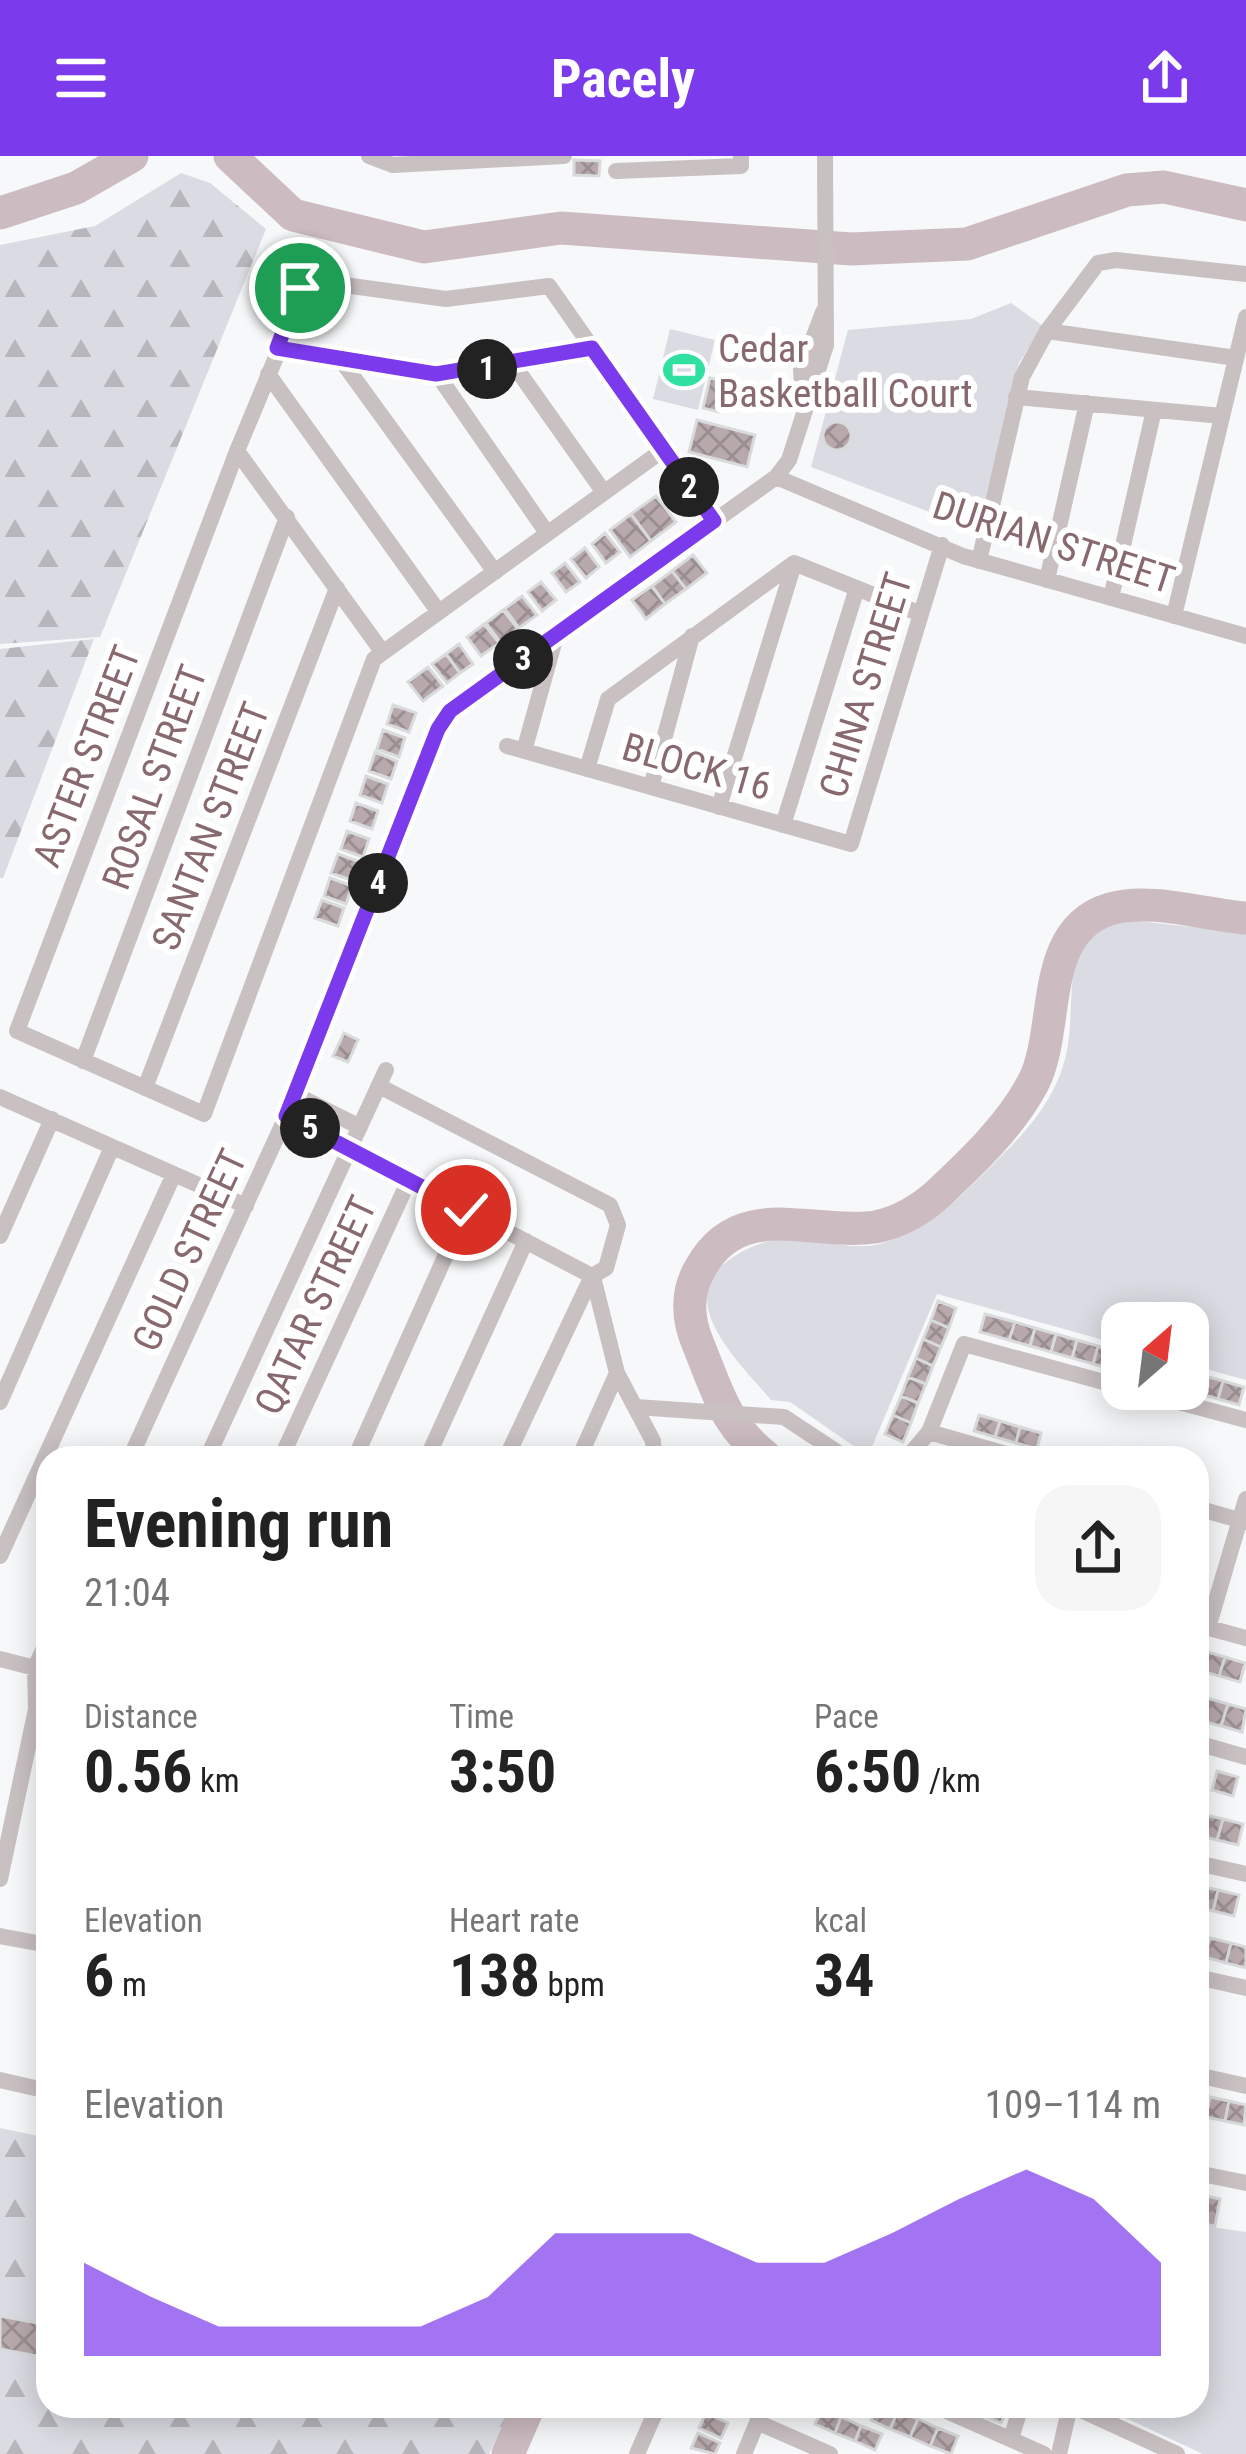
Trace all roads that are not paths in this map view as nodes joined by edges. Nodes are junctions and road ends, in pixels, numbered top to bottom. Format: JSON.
{"nodes":[{"id":1,"x":370,"y":156,"type":"edge"},
{"id":2,"x":564,"y":156,"type":"edge"},
{"id":3,"x":824,"y":156,"type":"edge"},
{"id":4,"x":426,"y":160,"type":"edge"},
{"id":5,"x":741,"y":161,"type":"edge"},
{"id":6,"x":616,"y":171,"type":"dead end"},
{"id":7,"x":1246,"y":274,"type":"edge"},
{"id":8,"x":1246,"y":317,"type":"edge"},
{"id":9,"x":1047,"y":332,"type":"junction"},
{"id":10,"x":277,"y":348,"type":"junction"},
{"id":11,"x":592,"y":348,"type":"junction"},
{"id":12,"x":1236,"y":358,"type":"junction"},
{"id":13,"x":341,"y":360,"type":"junction"},
{"id":14,"x":513,"y":364,"type":"junction"},
{"id":15,"x":268,"y":374,"type":"junction"},
{"id":16,"x":436,"y":374,"type":"junction"},
{"id":17,"x":1016,"y":397,"type":"junction"},
{"id":18,"x":1088,"y":404,"type":"junction"},
{"id":19,"x":1154,"y":410,"type":"junction"},
{"id":20,"x":1222,"y":416,"type":"junction"},
{"id":21,"x":663,"y":450,"type":"junction"},
{"id":22,"x":237,"y":451,"type":"junction"},
{"id":23,"x":776,"y":477,"type":"junction"},
{"id":24,"x":603,"y":491,"type":"junction"},
{"id":25,"x":287,"y":517,"type":"junction"},
{"id":26,"x":714,"y":521,"type":"junction"},
{"id":27,"x":547,"y":533,"type":"junction"},
{"id":28,"x":942,"y":545,"type":"junction"},
{"id":29,"x":979,"y":561,"type":"junction"},
{"id":30,"x":794,"y":563,"type":"junction"},
{"id":31,"x":495,"y":572,"type":"junction"},
{"id":32,"x":1047,"y":580,"type":"junction"},
{"id":33,"x":337,"y":588,"type":"junction"},
{"id":34,"x":857,"y":588,"type":"junction"},
{"id":35,"x":1111,"y":598,"type":"junction"},
{"id":36,"x":438,"y":611,"type":"junction"},
{"id":37,"x":921,"y":614,"type":"junction"},
{"id":38,"x":1174,"y":616,"type":"junction"},
{"id":39,"x":1245,"y":632,"type":"edge"},
{"id":40,"x":556,"y":635,"type":"junction"},
{"id":41,"x":692,"y":635,"type":"junction"},
{"id":42,"x":381,"y":650,"type":"junction"},
{"id":43,"x":587,"y":769,"type":"junction"},
{"id":44,"x":651,"y":787,"type":"junction"},
{"id":45,"x":719,"y":807,"type":"junction"},
{"id":46,"x":783,"y":825,"type":"junction"},
{"id":47,"x":851,"y":844,"type":"joint"},
{"id":48,"x":83,"y":1061,"type":"junction"},
{"id":49,"x":145,"y":1088,"type":"junction"},
{"id":50,"x":296,"y":1095,"type":"junction"},
{"id":51,"x":0,"y":1097,"type":"edge"},
{"id":52,"x":286,"y":1116,"type":"junction"},
{"id":53,"x":52,"y":1119,"type":"junction"},
{"id":54,"x":360,"y":1127,"type":"junction"},
{"id":55,"x":112,"y":1147,"type":"junction"},
{"id":56,"x":350,"y":1149,"type":"junction"},
{"id":57,"x":174,"y":1174,"type":"junction"},
{"id":58,"x":409,"y":1180,"type":"junction"},
{"id":59,"x":246,"y":1206,"type":"junction"},
{"id":60,"x":466,"y":1210,"type":"junction"},
{"id":61,"x":0,"y":1236,"type":"edge"},
{"id":62,"x":526,"y":1241,"type":"junction"},
{"id":63,"x":592,"y":1276,"type":"junction"},
{"id":64,"x":617,"y":1373,"type":"junction"},
{"id":65,"x":1101,"y":1381,"type":"edge"},
{"id":66,"x":0,"y":1402,"type":"edge"},
{"id":67,"x":636,"y":1407,"type":"junction"},
{"id":68,"x":1208,"y":1410,"type":"edge"},
{"id":69,"x":1246,"y":1420,"type":"edge"},
{"id":70,"x":929,"y":1432,"type":"junction"},
{"id":71,"x":50,"y":1446,"type":"edge"},
{"id":72,"x":136,"y":1446,"type":"edge"},
{"id":73,"x":213,"y":1446,"type":"edge"},
{"id":74,"x":287,"y":1446,"type":"edge"},
{"id":75,"x":360,"y":1446,"type":"edge"},
{"id":76,"x":432,"y":1446,"type":"edge"},
{"id":77,"x":512,"y":1446,"type":"edge"},
{"id":78,"x":584,"y":1446,"type":"edge"},
{"id":79,"x":653,"y":1446,"type":"edge"},
{"id":80,"x":826,"y":1446,"type":"edge"},
{"id":81,"x":917,"y":1446,"type":"edge"},
{"id":82,"x":978,"y":1446,"type":"edge"},
{"id":83,"x":36,"y":1477,"type":"edge"},
{"id":84,"x":1246,"y":1499,"type":"edge"},
{"id":85,"x":1209,"y":1511,"type":"edge"},
{"id":86,"x":1243,"y":1521,"type":"edge"},
{"id":87,"x":0,"y":1556,"type":"edge"},
{"id":88,"x":1209,"y":1610,"type":"edge"},
{"id":89,"x":1209,"y":1628,"type":"edge"},
{"id":90,"x":1246,"y":1638,"type":"edge"},
{"id":91,"x":0,"y":1659,"type":"edge"},
{"id":92,"x":35,"y":1668,"type":"joint"},
{"id":93,"x":1209,"y":1746,"type":"edge"},
{"id":94,"x":1246,"y":1757,"type":"edge"},
{"id":95,"x":1209,"y":1866,"type":"edge"},
{"id":96,"x":1246,"y":1874,"type":"edge"},
{"id":97,"x":0,"y":1879,"type":"edge"},
{"id":98,"x":0,"y":1936,"type":"edge"},
{"id":99,"x":36,"y":1944,"type":"edge"},
{"id":100,"x":1209,"y":1980,"type":"edge"},
{"id":101,"x":1246,"y":1988,"type":"edge"},
{"id":102,"x":1209,"y":2078,"type":"edge"},
{"id":103,"x":0,"y":2080,"type":"edge"},
{"id":104,"x":1246,"y":2086,"type":"edge"},
{"id":105,"x":36,"y":2088,"type":"edge"},
{"id":106,"x":1209,"y":2175,"type":"edge"},
{"id":107,"x":1246,"y":2183,"type":"edge"},
{"id":108,"x":653,"y":2418,"type":"edge"},
{"id":109,"x":758,"y":2418,"type":"edge"},
{"id":110,"x":767,"y":2418,"type":"edge"},
{"id":111,"x":963,"y":2418,"type":"edge"},
{"id":112,"x":1018,"y":2418,"type":"edge"},
{"id":113,"x":1068,"y":2418,"type":"edge"},
{"id":114,"x":1094,"y":2418,"type":"edge"},
{"id":115,"x":1011,"y":2439,"type":"junction"},
{"id":116,"x":1156,"y":2450,"type":"edge"},
{"id":117,"x":637,"y":2454,"type":"edge"},
{"id":118,"x":744,"y":2454,"type":"edge"},
{"id":119,"x":830,"y":2454,"type":"edge"},
{"id":120,"x":1044,"y":2454,"type":"edge"},
{"id":121,"x":1059,"y":2454,"type":"edge"},
{"id":122,"x":1177,"y":2454,"type":"edge"}],
"edges":[{"from":1,"to":4,"type":"street"},
{"from":2,"to":4,"type":"street"},
{"from":3,"to":23,"type":"street"},
{"from":5,"to":6,"type":"street"},
{"from":7,"to":9,"type":"street"},
{"from":8,"to":12,"type":"street"},
{"from":9,"to":12,"type":"street"},
{"from":9,"to":17,"type":"street"},
{"from":10,"to":11,"type":"street","name":"ASTER STREET"},
{"from":10,"to":13,"type":"street"},
{"from":10,"to":15,"type":"street","name":"ASTER STREET"},
{"from":11,"to":14,"type":"street"},
{"from":11,"to":21,"type":"street","name":"ASTER STREET"},
{"from":12,"to":20,"type":"street"},
{"from":13,"to":16,"type":"street"},
{"from":13,"to":31,"type":"street"},
{"from":14,"to":16,"type":"street"},
{"from":14,"to":24,"type":"street"},
{"from":15,"to":22,"type":"street","name":"ASTER STREET"},
{"from":15,"to":36,"type":"street"},
{"from":16,"to":27,"type":"street"},
{"from":17,"to":18,"type":"street"},
{"from":17,"to":29,"type":"street"},
{"from":18,"to":19,"type":"street"},
{"from":18,"to":32,"type":"street"},
{"from":19,"to":20,"type":"street"},
{"from":19,"to":35,"type":"street"},
{"from":20,"to":38,"type":"street"},
{"from":21,"to":24,"type":"street"},
{"from":21,"to":26,"type":"street","name":"ASTER STREET"},
{"from":22,"to":25,"type":"street"},
{"from":22,"to":48,"type":"street","name":"ASTER STREET"},
{"from":23,"to":26,"type":"street","name":"GOLD STREET"},
{"from":23,"to":28,"type":"street","name":"DURIAN STREET"},
{"from":24,"to":27,"type":"street"},
{"from":25,"to":33,"type":"street"},
{"from":25,"to":48,"type":"street","name":"ROSAL STREET"},
{"from":26,"to":40,"type":"street","name":"GOLD STREET"},
{"from":27,"to":31,"type":"street"},
{"from":28,"to":29,"type":"street","name":"DURIAN STREET"},
{"from":28,"to":37,"type":"street","name":"CHINA STREET"},
{"from":29,"to":32,"type":"street","name":"DURIAN STREET"},
{"from":30,"to":34,"type":"street"},
{"from":30,"to":41,"type":"street"},
{"from":30,"to":45,"type":"street"},
{"from":31,"to":36,"type":"street"},
{"from":32,"to":35,"type":"street","name":"DURIAN STREET"},
{"from":33,"to":42,"type":"street"},
{"from":33,"to":49,"type":"street","name":"SANTAN STREET"},
{"from":34,"to":37,"type":"street"},
{"from":34,"to":46,"type":"street"},
{"from":35,"to":38,"type":"street","name":"DURIAN STREET"},
{"from":36,"to":42,"type":"street"},
{"from":37,"to":47,"type":"street","name":"CHINA STREET"},
{"from":38,"to":39,"type":"street","name":"DURIAN STREET"},
{"from":40,"to":43,"type":"street","name":"BLOCK 16"},
{"from":40,"to":50,"type":"street","name":"GOLD STREET"},
{"from":41,"to":43,"type":"street"},
{"from":41,"to":44,"type":"street"},
{"from":42,"to":49,"type":"street","name":"ASTER STREET"},
{"from":43,"to":44,"type":"street","name":"BLOCK 16"},
{"from":44,"to":45,"type":"street","name":"BLOCK 16"},
{"from":45,"to":46,"type":"street","name":"BLOCK 16"},
{"from":46,"to":47,"type":"street","name":"BLOCK 16"},
{"from":48,"to":49,"type":"street","name":"ASTER STREET"},
{"from":50,"to":52,"type":"street","name":"GOLD STREET"},
{"from":50,"to":54,"type":"street"},
{"from":51,"to":53,"type":"street"},
{"from":52,"to":56,"type":"street"},
{"from":52,"to":59,"type":"street","name":"GOLD STREET"},
{"from":53,"to":55,"type":"street"},
{"from":53,"to":61,"type":"street"},
{"from":54,"to":56,"type":"street"},
{"from":54,"to":63,"type":"street"},
{"from":55,"to":57,"type":"street"},
{"from":55,"to":66,"type":"street"},
{"from":56,"to":58,"type":"street"},
{"from":56,"to":73,"type":"street"},
{"from":57,"to":59,"type":"street"},
{"from":57,"to":71,"type":"street"},
{"from":58,"to":60,"type":"street"},
{"from":58,"to":74,"type":"street","name":"QATAR STREET"},
{"from":59,"to":72,"type":"street","name":"GOLD STREET"},
{"from":60,"to":62,"type":"street"},
{"from":60,"to":75,"type":"street"},
{"from":62,"to":63,"type":"street"},
{"from":62,"to":76,"type":"street"},
{"from":63,"to":64,"type":"street"},
{"from":63,"to":77,"type":"street"},
{"from":64,"to":67,"type":"street"},
{"from":64,"to":78,"type":"street"},
{"from":65,"to":70,"type":"street"},
{"from":67,"to":79,"type":"street"},
{"from":67,"to":80,"type":"street"},
{"from":68,"to":69,"type":"street"},
{"from":70,"to":81,"type":"street"},
{"from":70,"to":82,"type":"street"},
{"from":83,"to":87,"type":"street"},
{"from":84,"to":86,"type":"street"},
{"from":85,"to":86,"type":"street"},
{"from":86,"to":88,"type":"street"},
{"from":89,"to":90,"type":"street"},
{"from":91,"to":92,"type":"street"},
{"from":92,"to":97,"type":"street"},
{"from":93,"to":94,"type":"street"},
{"from":95,"to":96,"type":"street"},
{"from":98,"to":99,"type":"street"},
{"from":100,"to":101,"type":"street"},
{"from":102,"to":104,"type":"street"},
{"from":103,"to":105,"type":"street"},
{"from":106,"to":107,"type":"street"},
{"from":108,"to":117,"type":"street"},
{"from":109,"to":118,"type":"street"},
{"from":110,"to":119,"type":"street"},
{"from":111,"to":115,"type":"street"},
{"from":112,"to":115,"type":"street"},
{"from":113,"to":121,"type":"street"},
{"from":114,"to":116,"type":"street"},
{"from":115,"to":120,"type":"street"},
{"from":116,"to":122,"type":"street"}]}
